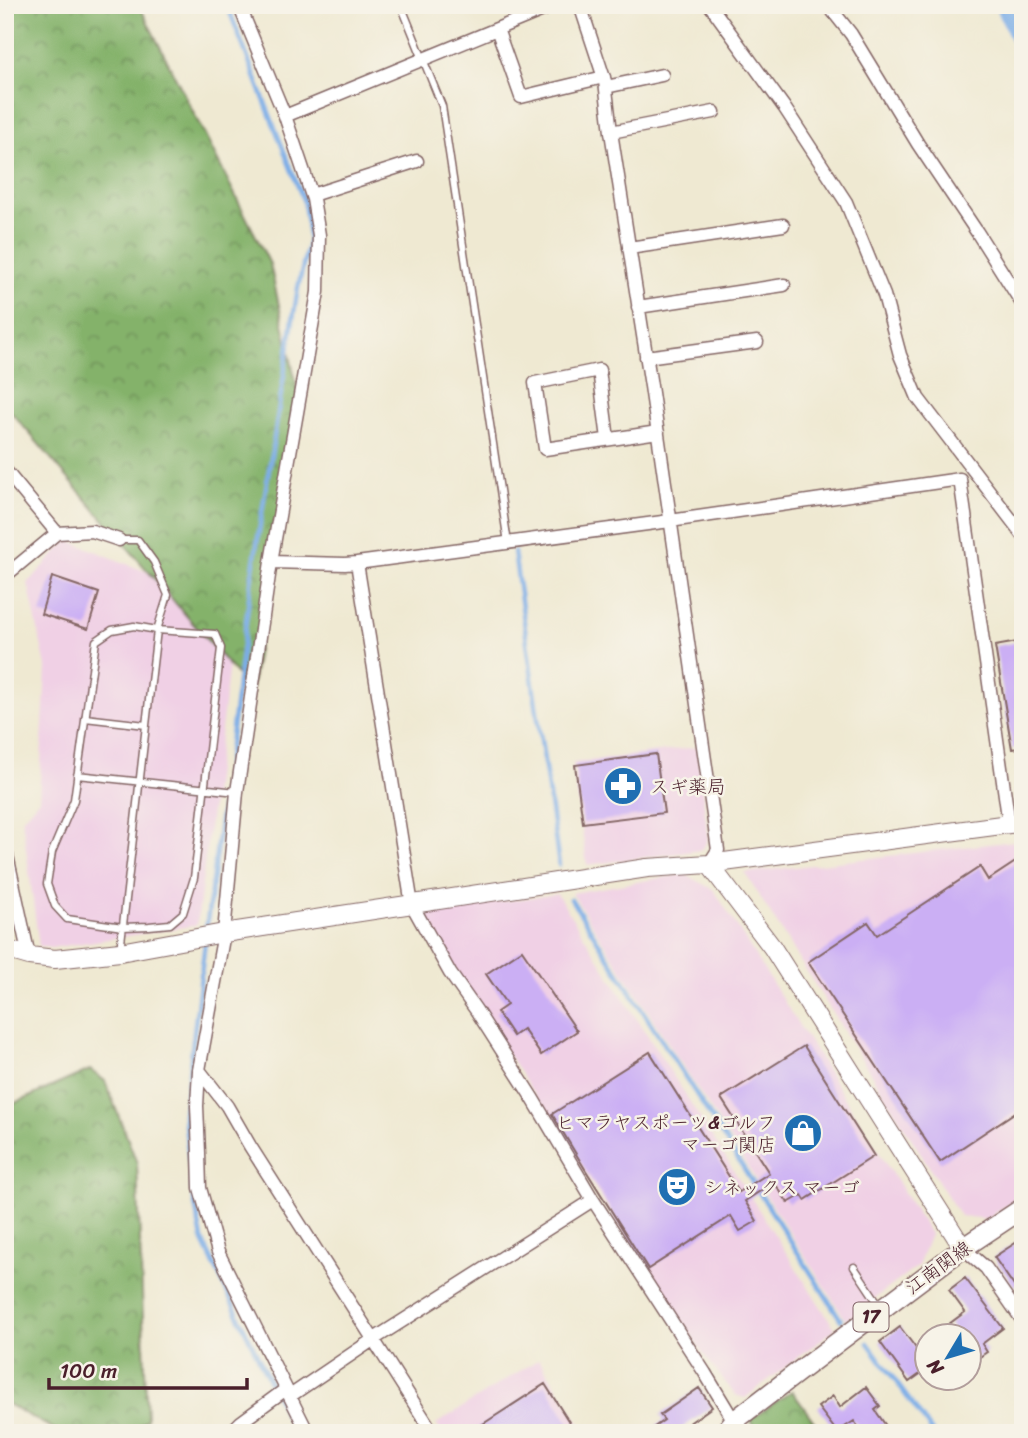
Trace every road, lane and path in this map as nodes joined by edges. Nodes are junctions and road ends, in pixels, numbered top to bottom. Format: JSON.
{"nodes":[{"id":1,"x":239,"y":5,"type":"edge"},
{"id":2,"x":401,"y":5,"type":"edge"},
{"id":3,"x":555,"y":5,"type":"edge"},
{"id":4,"x":580,"y":5,"type":"edge"},
{"id":5,"x":710,"y":5,"type":"edge"},
{"id":6,"x":828,"y":5,"type":"edge"},
{"id":7,"x":497,"y":29,"type":"junction"},
{"id":8,"x":424,"y":60,"type":"junction"},
{"id":9,"x":662,"y":75,"type":"dead end"},
{"id":10,"x":605,"y":82,"type":"junction"},
{"id":11,"x":714,"y":112,"type":"dead end"},
{"id":12,"x":285,"y":116,"type":"junction"},
{"id":13,"x":611,"y":132,"type":"junction"},
{"id":14,"x":416,"y":161,"type":"dead end"},
{"id":15,"x":312,"y":195,"type":"junction"},
{"id":16,"x":783,"y":225,"type":"dead end"},
{"id":17,"x":629,"y":248,"type":"junction"},
{"id":18,"x":784,"y":285,"type":"dead end"},
{"id":19,"x":1023,"y":305,"type":"edge"},
{"id":20,"x":638,"y":307,"type":"junction"},
{"id":21,"x":757,"y":342,"type":"dead end"},
{"id":22,"x":646,"y":358,"type":"junction"},
{"id":23,"x":657,"y":432,"type":"junction"},
{"id":24,"x":608,"y":439,"type":"junction"},
{"id":25,"x":5,"y":470,"type":"edge"},
{"id":26,"x":670,"y":521,"type":"junction"},
{"id":27,"x":57,"y":533,"type":"junction"},
{"id":28,"x":1023,"y":535,"type":"edge"},
{"id":29,"x":119,"y":540,"type":"joint"},
{"id":30,"x":508,"y":543,"type":"junction"},
{"id":31,"x":271,"y":562,"type":"junction"},
{"id":32,"x":357,"y":563,"type":"junction"},
{"id":33,"x":5,"y":576,"type":"edge"},
{"id":34,"x":157,"y":630,"type":"junction"},
{"id":35,"x":85,"y":718,"type":"junction"},
{"id":36,"x":146,"y":724,"type":"junction"},
{"id":37,"x":77,"y":775,"type":"junction"},
{"id":38,"x":140,"y":782,"type":"junction"},
{"id":39,"x":205,"y":788,"type":"junction"},
{"id":40,"x":237,"y":792,"type":"junction"},
{"id":41,"x":1016,"y":823,"type":"edge"},
{"id":42,"x":5,"y":846,"type":"edge"},
{"id":43,"x":709,"y":864,"type":"junction"},
{"id":44,"x":412,"y":905,"type":"junction"},
{"id":45,"x":123,"y":927,"type":"junction"},
{"id":46,"x":224,"y":933,"type":"junction"},
{"id":47,"x":5,"y":949,"type":"edge"},
{"id":48,"x":120,"y":952,"type":"junction"},
{"id":49,"x":29,"y":956,"type":"junction"},
{"id":50,"x":200,"y":1070,"type":"junction"},
{"id":51,"x":593,"y":1200,"type":"junction"},
{"id":52,"x":1023,"y":1208,"type":"edge"},
{"id":53,"x":963,"y":1248,"type":"junction"},
{"id":54,"x":854,"y":1267,"type":"dead end"},
{"id":55,"x":882,"y":1309,"type":"junction"},
{"id":56,"x":1023,"y":1321,"type":"edge"},
{"id":57,"x":374,"y":1339,"type":"junction"},
{"id":58,"x":288,"y":1393,"type":"junction"},
{"id":59,"x":733,"y":1429,"type":"edge"},
{"id":60,"x":230,"y":1433,"type":"edge"},
{"id":61,"x":308,"y":1433,"type":"edge"},
{"id":62,"x":433,"y":1433,"type":"edge"}],
"edges":[{"from":1,"to":12,"type":"street"},
{"from":2,"to":8,"type":"lane"},
{"from":3,"to":7,"type":"street"},
{"from":4,"to":10,"type":"street"},
{"from":5,"to":28,"type":"street"},
{"from":6,"to":19,"type":"street"},
{"from":7,"to":8,"type":"street"},
{"from":7,"to":10,"type":"street"},
{"from":8,"to":12,"type":"street"},
{"from":8,"to":30,"type":"lane"},
{"from":9,"to":10,"type":"street"},
{"from":10,"to":13,"type":"street"},
{"from":11,"to":13,"type":"street"},
{"from":12,"to":15,"type":"street"},
{"from":13,"to":17,"type":"street"},
{"from":14,"to":15,"type":"street"},
{"from":15,"to":31,"type":"street"},
{"from":16,"to":17,"type":"street"},
{"from":17,"to":20,"type":"street"},
{"from":18,"to":20,"type":"street"},
{"from":20,"to":22,"type":"street"},
{"from":21,"to":22,"type":"street"},
{"from":22,"to":23,"type":"street"},
{"from":23,"to":24,"type":"street"},
{"from":23,"to":26,"type":"street"},
{"from":24,"to":24,"type":"street"},
{"from":25,"to":27,"type":"street"},
{"from":26,"to":30,"type":"street"},
{"from":26,"to":41,"type":"street"},
{"from":26,"to":43,"type":"street"},
{"from":27,"to":29,"type":"street"},
{"from":27,"to":33,"type":"street"},
{"from":29,"to":34,"type":"lane"},
{"from":30,"to":32,"type":"street"},
{"from":31,"to":32,"type":"street"},
{"from":31,"to":40,"type":"street"},
{"from":32,"to":44,"type":"street"},
{"from":34,"to":35,"type":"lane"},
{"from":34,"to":36,"type":"lane"},
{"from":34,"to":39,"type":"lane"},
{"from":35,"to":36,"type":"lane"},
{"from":35,"to":37,"type":"lane"},
{"from":36,"to":38,"type":"lane"},
{"from":37,"to":38,"type":"lane"},
{"from":37,"to":45,"type":"lane"},
{"from":38,"to":39,"type":"lane"},
{"from":38,"to":45,"type":"lane"},
{"from":39,"to":40,"type":"lane"},
{"from":39,"to":45,"type":"lane"},
{"from":40,"to":46,"type":"street"},
{"from":41,"to":43,"type":"street"},
{"from":42,"to":49,"type":"street"},
{"from":43,"to":44,"type":"street"},
{"from":43,"to":53,"type":"street"},
{"from":44,"to":46,"type":"street"},
{"from":44,"to":51,"type":"street"},
{"from":45,"to":48,"type":"lane"},
{"from":46,"to":48,"type":"street"},
{"from":46,"to":50,"type":"street"},
{"from":47,"to":49,"type":"street"},
{"from":48,"to":49,"type":"street"},
{"from":50,"to":57,"type":"street"},
{"from":50,"to":58,"type":"street"},
{"from":51,"to":57,"type":"street"},
{"from":51,"to":59,"type":"street"},
{"from":52,"to":53,"type":"main road","name":"江南関線","number":"17"},
{"from":53,"to":55,"type":"main road","name":"江南関線","number":"17"},
{"from":53,"to":56,"type":"street"},
{"from":54,"to":55,"type":"lane"},
{"from":55,"to":59,"type":"main road","name":"江南関線","number":"17"},
{"from":57,"to":58,"type":"street"},
{"from":57,"to":62,"type":"street"},
{"from":58,"to":60,"type":"street"},
{"from":58,"to":61,"type":"street"}]}
